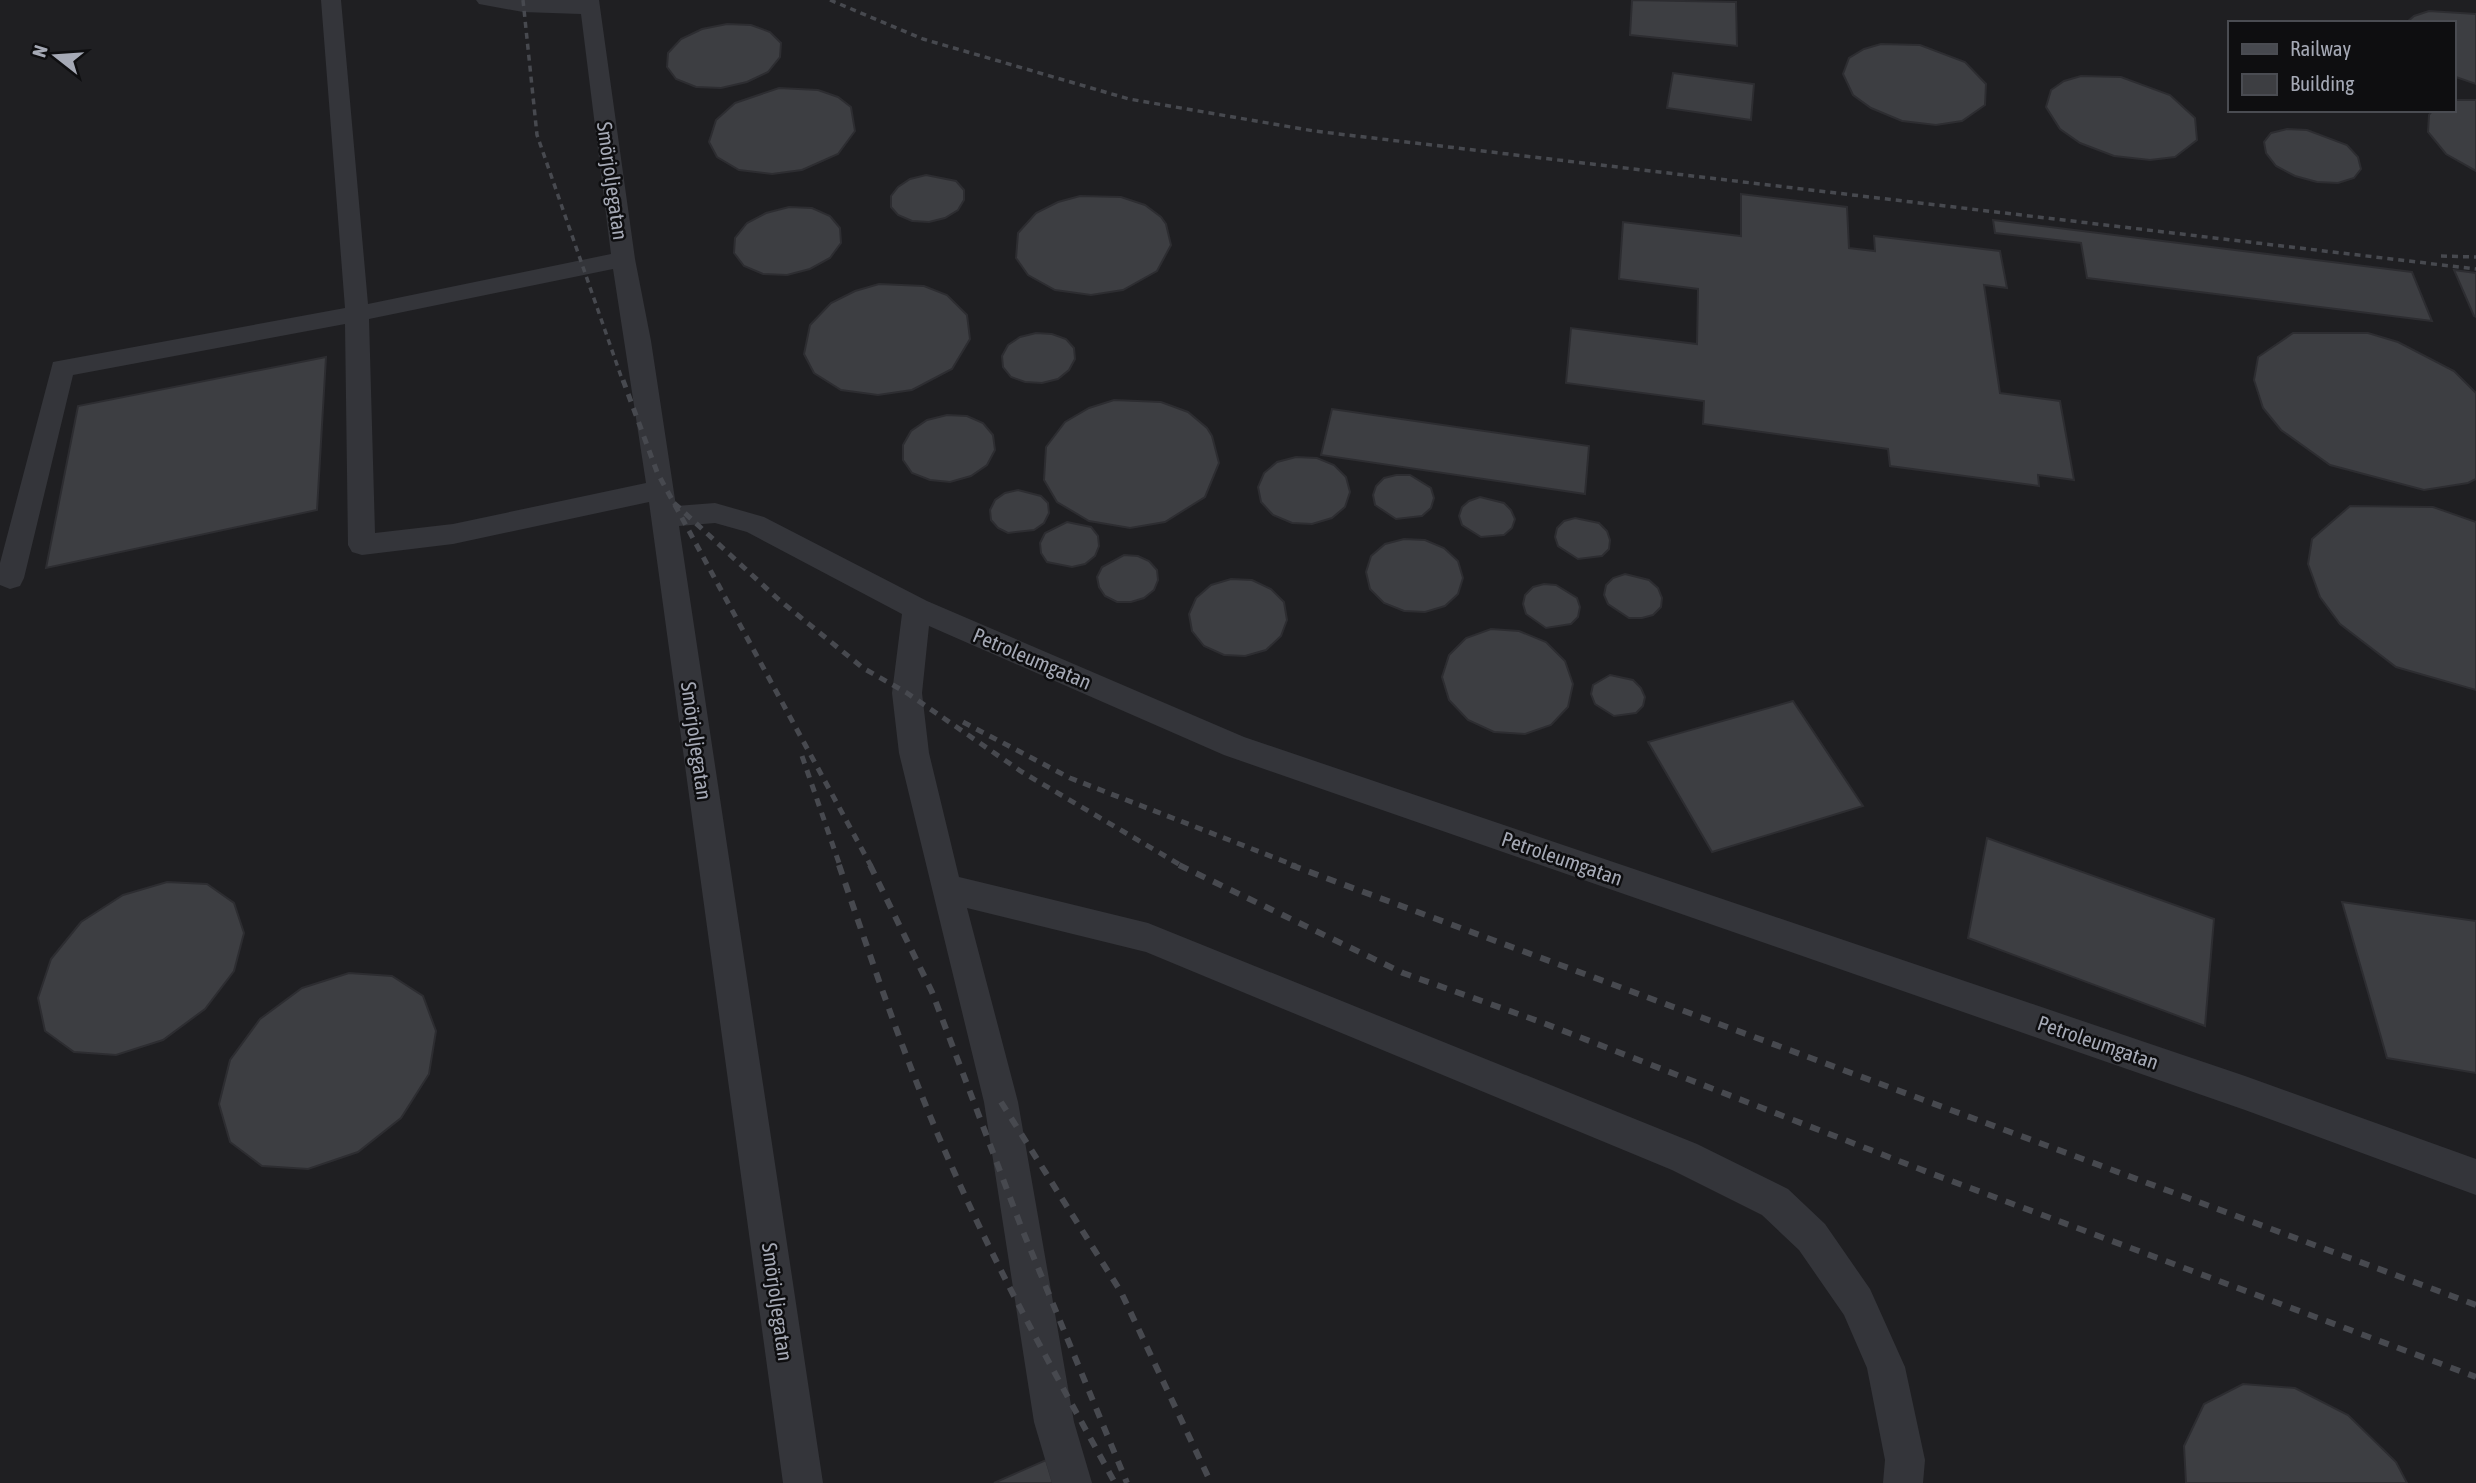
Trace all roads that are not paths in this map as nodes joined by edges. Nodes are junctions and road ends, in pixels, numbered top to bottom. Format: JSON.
{"nodes":[{"id":1,"x":331,"y":0,"type":"edge"},
{"id":2,"x":486,"y":0,"type":"edge"},
{"id":3,"x":589,"y":4,"type":"edge"},
{"id":4,"x":623,"y":259,"type":"junction"},
{"id":5,"x":357,"y":314,"type":"junction"},
{"id":6,"x":662,"y":503,"type":"junction"},
{"id":7,"x":10,"y":578,"type":"dead end"},
{"id":8,"x":916,"y":609,"type":"junction"},
{"id":9,"x":946,"y":888,"type":"junction"},
{"id":10,"x":2476,"y":1177,"type":"edge"},
{"id":11,"x":803,"y":1483,"type":"edge"},
{"id":12,"x":1072,"y":1483,"type":"edge"},
{"id":13,"x":1903,"y":1483,"type":"edge"}],
"edges":[{"from":1,"to":5,"type":"lane"},
{"from":2,"to":3,"type":"lane"},
{"from":3,"to":4,"type":"lane","name":"Smörjoljegatan"},
{"from":4,"to":5,"type":"lane"},
{"from":4,"to":6,"type":"lane","name":"Smörjoljegatan"},
{"from":5,"to":6,"type":"lane","name":"Petroleumgatan"},
{"from":5,"to":7,"type":"lane"},
{"from":6,"to":8,"type":"lane","name":"Petroleumgatan"},
{"from":6,"to":11,"type":"lane","name":"Smörjoljegatan"},
{"from":8,"to":9,"type":"lane"},
{"from":8,"to":10,"type":"lane","name":"Petroleumgatan"},
{"from":9,"to":12,"type":"lane"},
{"from":9,"to":13,"type":"lane"}]}
